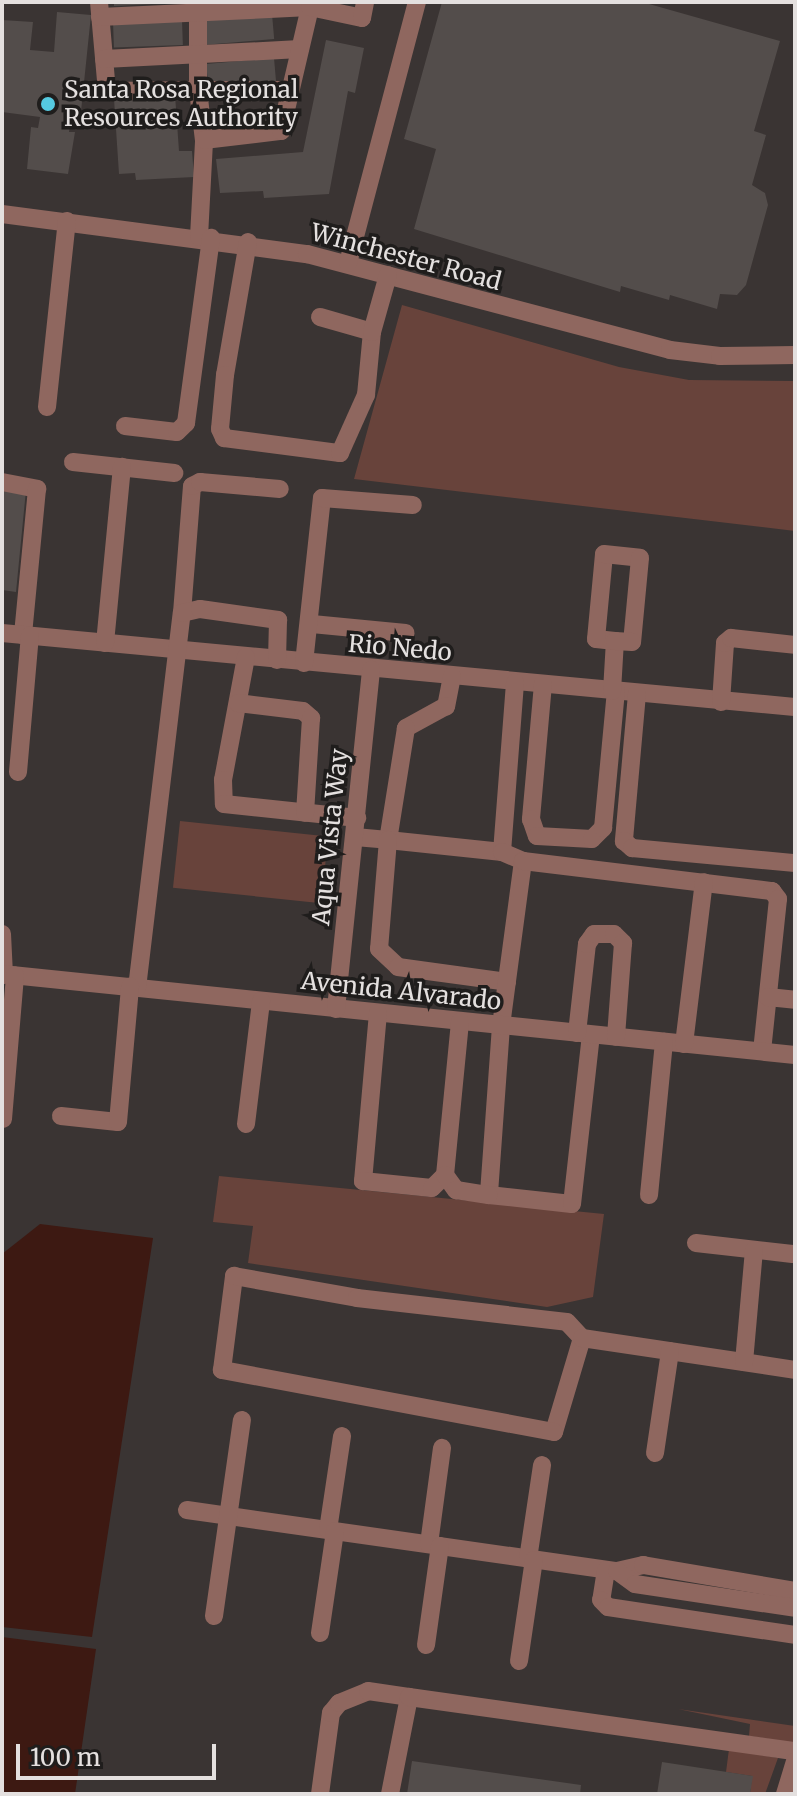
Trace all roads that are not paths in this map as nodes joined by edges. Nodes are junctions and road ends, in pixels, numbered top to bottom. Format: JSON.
{"nodes":[{"id":1,"x":365,"y":2,"type":"edge"},
{"id":2,"x":417,"y":2,"type":"edge"},
{"id":3,"x":310,"y":5,"type":"edge"},
{"id":4,"x":198,"y":6,"type":"edge"},
{"id":5,"x":99,"y":10,"type":"edge"},
{"id":6,"x":300,"y":49,"type":"junction"},
{"id":7,"x":198,"y":53,"type":"junction"},
{"id":8,"x":104,"y":59,"type":"junction"},
{"id":9,"x":198,"y":90,"type":"junction"},
{"id":10,"x":290,"y":90,"type":"junction"},
{"id":11,"x":204,"y":140,"type":"junction"},
{"id":12,"x":2,"y":214,"type":"edge"},
{"id":13,"x":67,"y":221,"type":"junction"},
{"id":14,"x":205,"y":238,"type":"junction"},
{"id":15,"x":248,"y":242,"type":"junction"},
{"id":16,"x":348,"y":263,"type":"junction"},
{"id":17,"x":388,"y":275,"type":"junction"},
{"id":18,"x":320,"y":317,"type":"dead end"},
{"id":19,"x":372,"y":332,"type":"junction"},
{"id":20,"x":795,"y":355,"type":"edge"},
{"id":21,"x":47,"y":407,"type":"dead end"},
{"id":22,"x":125,"y":426,"type":"dead end"},
{"id":23,"x":73,"y":462,"type":"dead end"},
{"id":24,"x":122,"y":467,"type":"junction"},
{"id":25,"x":174,"y":473,"type":"dead end"},
{"id":26,"x":2,"y":482,"type":"edge"},
{"id":27,"x":280,"y":489,"type":"dead end"},
{"id":28,"x":413,"y":505,"type":"dead end"},
{"id":29,"x":182,"y":613,"type":"junction"},
{"id":30,"x":312,"y":624,"type":"junction"},
{"id":31,"x":2,"y":633,"type":"edge"},
{"id":32,"x":406,"y":633,"type":"dead end"},
{"id":33,"x":27,"y":635,"type":"junction"},
{"id":34,"x":615,"y":641,"type":"junction"},
{"id":35,"x":105,"y":643,"type":"junction"},
{"id":36,"x":795,"y":645,"type":"edge"},
{"id":37,"x":180,"y":650,"type":"junction"},
{"id":38,"x":246,"y":657,"type":"junction"},
{"id":39,"x":277,"y":660,"type":"junction"},
{"id":40,"x":304,"y":663,"type":"junction"},
{"id":41,"x":371,"y":670,"type":"junction"},
{"id":42,"x":452,"y":676,"type":"junction"},
{"id":43,"x":515,"y":682,"type":"junction"},
{"id":44,"x":543,"y":684,"type":"junction"},
{"id":45,"x":614,"y":691,"type":"junction"},
{"id":46,"x":637,"y":694,"type":"junction"},
{"id":47,"x":721,"y":702,"type":"junction"},
{"id":48,"x":238,"y":703,"type":"junction"},
{"id":49,"x":795,"y":707,"type":"edge"},
{"id":50,"x":18,"y":772,"type":"dead end"},
{"id":51,"x":305,"y":813,"type":"junction"},
{"id":52,"x":357,"y":818,"type":"junction"},
{"id":53,"x":355,"y":837,"type":"junction"},
{"id":54,"x":388,"y":840,"type":"junction"},
{"id":55,"x":502,"y":852,"type":"junction"},
{"id":56,"x":523,"y":861,"type":"junction"},
{"id":57,"x":795,"y":863,"type":"edge"},
{"id":58,"x":704,"y":882,"type":"junction"},
{"id":59,"x":2,"y":934,"type":"edge"},
{"id":60,"x":7,"y":975,"type":"edge"},
{"id":61,"x":507,"y":982,"type":"junction"},
{"id":62,"x":134,"y":988,"type":"junction"},
{"id":63,"x":768,"y":997,"type":"junction"},
{"id":64,"x":795,"y":1000,"type":"edge"},
{"id":65,"x":261,"y":1001,"type":"junction"},
{"id":66,"x":336,"y":1009,"type":"junction"},
{"id":67,"x":378,"y":1013,"type":"junction"},
{"id":68,"x":460,"y":1022,"type":"junction"},
{"id":69,"x":501,"y":1026,"type":"junction"},
{"id":70,"x":584,"y":1034,"type":"junction"},
{"id":71,"x":616,"y":1037,"type":"junction"},
{"id":72,"x":664,"y":1042,"type":"junction"},
{"id":73,"x":684,"y":1044,"type":"junction"},
{"id":74,"x":762,"y":1051,"type":"junction"},
{"id":75,"x":795,"y":1055,"type":"edge"},
{"id":76,"x":61,"y":1116,"type":"dead end"},
{"id":77,"x":3,"y":1119,"type":"edge"},
{"id":78,"x":246,"y":1124,"type":"dead end"},
{"id":79,"x":445,"y":1175,"type":"junction"},
{"id":80,"x":489,"y":1195,"type":"junction"},
{"id":81,"x":649,"y":1195,"type":"dead end"},
{"id":82,"x":696,"y":1243,"type":"dead end"},
{"id":83,"x":754,"y":1250,"type":"junction"},
{"id":84,"x":792,"y":1254,"type":"dead end"},
{"id":85,"x":582,"y":1338,"type":"junction"},
{"id":86,"x":670,"y":1351,"type":"junction"},
{"id":87,"x":744,"y":1362,"type":"junction"},
{"id":88,"x":795,"y":1370,"type":"edge"},
{"id":89,"x":242,"y":1420,"type":"dead end"},
{"id":90,"x":342,"y":1436,"type":"dead end"},
{"id":91,"x":442,"y":1448,"type":"dead end"},
{"id":92,"x":655,"y":1453,"type":"dead end"},
{"id":93,"x":542,"y":1465,"type":"dead end"},
{"id":94,"x":187,"y":1510,"type":"dead end"},
{"id":95,"x":229,"y":1516,"type":"junction"},
{"id":96,"x":332,"y":1530,"type":"junction"},
{"id":97,"x":434,"y":1545,"type":"junction"},
{"id":98,"x":531,"y":1559,"type":"junction"},
{"id":99,"x":612,"y":1571,"type":"junction"},
{"id":100,"x":718,"y":1587,"type":"junction"},
{"id":101,"x":795,"y":1591,"type":"edge"},
{"id":102,"x":795,"y":1608,"type":"edge"},
{"id":103,"x":214,"y":1616,"type":"dead end"},
{"id":104,"x":713,"y":1623,"type":"junction"},
{"id":105,"x":320,"y":1633,"type":"dead end"},
{"id":106,"x":795,"y":1635,"type":"edge"},
{"id":107,"x":426,"y":1645,"type":"dead end"},
{"id":108,"x":519,"y":1661,"type":"dead end"},
{"id":109,"x":409,"y":1697,"type":"junction"},
{"id":110,"x":795,"y":1751,"type":"edge"},
{"id":111,"x":795,"y":1762,"type":"edge"},
{"id":112,"x":320,"y":1794,"type":"edge"},
{"id":113,"x":390,"y":1794,"type":"edge"},
{"id":114,"x":785,"y":1794,"type":"edge"}],
"edges":[{"from":1,"to":3,"type":"street"},
{"from":2,"to":16,"type":"street"},
{"from":3,"to":4,"type":"street"},
{"from":3,"to":6,"type":"street"},
{"from":4,"to":5,"type":"street"},
{"from":4,"to":7,"type":"street"},
{"from":5,"to":8,"type":"street"},
{"from":6,"to":7,"type":"street"},
{"from":6,"to":10,"type":"street"},
{"from":7,"to":8,"type":"street"},
{"from":7,"to":9,"type":"street"},
{"from":8,"to":9,"type":"street"},
{"from":9,"to":10,"type":"street"},
{"from":9,"to":11,"type":"street"},
{"from":10,"to":11,"type":"street"},
{"from":11,"to":14,"type":"street"},
{"from":12,"to":13,"type":"street","name":"Winchester Road"},
{"from":13,"to":14,"type":"street","name":"Winchester Road"},
{"from":13,"to":21,"type":"street"},
{"from":14,"to":15,"type":"street","name":"Winchester Road"},
{"from":14,"to":22,"type":"street"},
{"from":15,"to":16,"type":"street","name":"Winchester Road"},
{"from":15,"to":19,"type":"street"},
{"from":16,"to":17,"type":"street","name":"Winchester Road"},
{"from":17,"to":19,"type":"street"},
{"from":17,"to":20,"type":"street","name":"Winchester Road"},
{"from":18,"to":19,"type":"street"},
{"from":23,"to":24,"type":"street"},
{"from":24,"to":25,"type":"street"},
{"from":24,"to":35,"type":"street"},
{"from":26,"to":33,"type":"street"},
{"from":27,"to":29,"type":"street"},
{"from":28,"to":30,"type":"street"},
{"from":29,"to":37,"type":"street"},
{"from":29,"to":39,"type":"street"},
{"from":30,"to":32,"type":"street"},
{"from":30,"to":40,"type":"street"},
{"from":31,"to":33,"type":"street","name":"Rio Nedo"},
{"from":33,"to":35,"type":"street","name":"Rio Nedo"},
{"from":33,"to":50,"type":"street"},
{"from":34,"to":34,"type":"street"},
{"from":34,"to":45,"type":"street"},
{"from":35,"to":37,"type":"street","name":"Rio Nedo"},
{"from":36,"to":47,"type":"street"},
{"from":37,"to":38,"type":"street","name":"Rio Nedo"},
{"from":37,"to":62,"type":"street"},
{"from":38,"to":39,"type":"street","name":"Rio Nedo"},
{"from":38,"to":48,"type":"street"},
{"from":39,"to":40,"type":"street","name":"Rio Nedo"},
{"from":40,"to":41,"type":"street","name":"Rio Nedo"},
{"from":41,"to":42,"type":"street","name":"Rio Nedo"},
{"from":41,"to":52,"type":"street","name":"Aqua Vista Way"},
{"from":42,"to":43,"type":"street","name":"Rio Nedo"},
{"from":42,"to":54,"type":"street"},
{"from":43,"to":44,"type":"street","name":"Rio Nedo"},
{"from":43,"to":55,"type":"street"},
{"from":44,"to":45,"type":"street","name":"Rio Nedo"},
{"from":44,"to":45,"type":"street"},
{"from":45,"to":46,"type":"street","name":"Rio Nedo"},
{"from":46,"to":47,"type":"street","name":"Rio Nedo"},
{"from":46,"to":57,"type":"street"},
{"from":47,"to":49,"type":"street","name":"Rio Nedo"},
{"from":48,"to":51,"type":"street"},
{"from":48,"to":51,"type":"street"},
{"from":51,"to":52,"type":"street"},
{"from":52,"to":53,"type":"street","name":"Aqua Vista Way"},
{"from":53,"to":54,"type":"street"},
{"from":53,"to":66,"type":"street","name":"Aqua Vista Way"},
{"from":54,"to":55,"type":"street"},
{"from":54,"to":61,"type":"street"},
{"from":55,"to":56,"type":"street"},
{"from":56,"to":58,"type":"street"},
{"from":56,"to":61,"type":"street"},
{"from":58,"to":63,"type":"street"},
{"from":58,"to":73,"type":"street"},
{"from":59,"to":60,"type":"street"},
{"from":60,"to":62,"type":"street","name":"Avenida Alvarado"},
{"from":60,"to":77,"type":"street"},
{"from":61,"to":69,"type":"street"},
{"from":62,"to":65,"type":"street","name":"Avenida Alvarado"},
{"from":62,"to":76,"type":"street"},
{"from":63,"to":64,"type":"street"},
{"from":63,"to":74,"type":"street"},
{"from":65,"to":66,"type":"street","name":"Avenida Alvarado"},
{"from":65,"to":78,"type":"street"},
{"from":66,"to":67,"type":"street","name":"Avenida Alvarado"},
{"from":67,"to":68,"type":"street","name":"Avenida Alvarado"},
{"from":67,"to":79,"type":"street"},
{"from":68,"to":69,"type":"street","name":"Avenida Alvarado"},
{"from":68,"to":79,"type":"street"},
{"from":69,"to":70,"type":"street","name":"Avenida Alvarado"},
{"from":69,"to":80,"type":"street"},
{"from":70,"to":71,"type":"street","name":"Avenida Alvarado"},
{"from":70,"to":71,"type":"street"},
{"from":70,"to":80,"type":"street"},
{"from":71,"to":72,"type":"street","name":"Avenida Alvarado"},
{"from":72,"to":73,"type":"street","name":"Avenida Alvarado"},
{"from":72,"to":81,"type":"street"},
{"from":73,"to":74,"type":"street","name":"Avenida Alvarado"},
{"from":74,"to":75,"type":"street","name":"Avenida Alvarado"},
{"from":79,"to":80,"type":"street"},
{"from":82,"to":83,"type":"street"},
{"from":83,"to":84,"type":"street"},
{"from":83,"to":87,"type":"street"},
{"from":85,"to":85,"type":"street"},
{"from":85,"to":86,"type":"street"},
{"from":86,"to":87,"type":"street"},
{"from":86,"to":92,"type":"street"},
{"from":87,"to":88,"type":"street"},
{"from":89,"to":95,"type":"street"},
{"from":90,"to":96,"type":"street"},
{"from":91,"to":97,"type":"street"},
{"from":93,"to":98,"type":"street"},
{"from":94,"to":95,"type":"street"},
{"from":95,"to":96,"type":"street"},
{"from":95,"to":103,"type":"street"},
{"from":96,"to":97,"type":"street"},
{"from":96,"to":105,"type":"street"},
{"from":97,"to":98,"type":"street"},
{"from":97,"to":107,"type":"street"},
{"from":98,"to":99,"type":"street"},
{"from":98,"to":108,"type":"street"},
{"from":99,"to":100,"type":"street"},
{"from":99,"to":104,"type":"street"},
{"from":100,"to":101,"type":"street"},
{"from":100,"to":102,"type":"street"},
{"from":100,"to":104,"type":"street"},
{"from":104,"to":106,"type":"street"},
{"from":109,"to":110,"type":"street"},
{"from":109,"to":112,"type":"street"},
{"from":109,"to":113,"type":"street"},
{"from":111,"to":114,"type":"street"}]}
